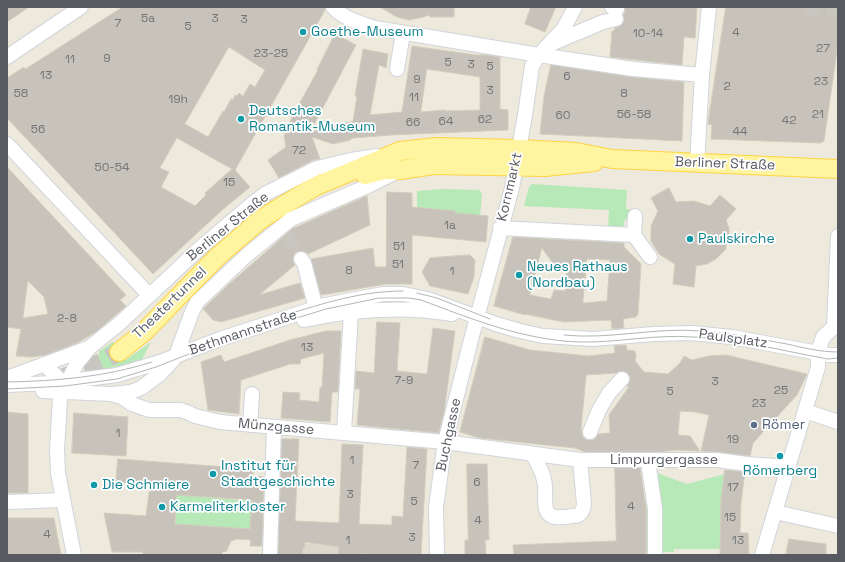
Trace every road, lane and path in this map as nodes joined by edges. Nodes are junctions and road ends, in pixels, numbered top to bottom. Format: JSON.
{"nodes":[{"id":1,"x":81,"y":7,"type":"edge"},
{"id":2,"x":575,"y":7,"type":"edge"},
{"id":3,"x":708,"y":7,"type":"edge"},
{"id":4,"x":341,"y":9,"type":"edge"},
{"id":5,"x":615,"y":12,"type":"edge"},
{"id":6,"x":403,"y":33,"type":"junction"},
{"id":7,"x":543,"y":50,"type":"junction"},
{"id":8,"x":7,"y":57,"type":"edge"},
{"id":9,"x":397,"y":69,"type":"dead end"},
{"id":10,"x":702,"y":75,"type":"junction"},
{"id":11,"x":7,"y":144,"type":"edge"},
{"id":12,"x":400,"y":151,"type":"junction"},
{"id":13,"x":517,"y":158,"type":"junction"},
{"id":14,"x":697,"y":164,"type":"junction"},
{"id":15,"x":838,"y":169,"type":"edge"},
{"id":16,"x":400,"y":170,"type":"junction"},
{"id":17,"x":297,"y":197,"type":"junction"},
{"id":18,"x":635,"y":216,"type":"dead end"},
{"id":19,"x":500,"y":228,"type":"junction"},
{"id":20,"x":634,"y":235,"type":"junction"},
{"id":21,"x":838,"y":236,"type":"edge"},
{"id":22,"x":650,"y":257,"type":"dead end"},
{"id":23,"x":301,"y":259,"type":"tunnel mouth"},
{"id":24,"x":149,"y":295,"type":"junction"},
{"id":25,"x":351,"y":312,"type":"junction"},
{"id":26,"x":317,"y":313,"type":"junction"},
{"id":27,"x":476,"y":318,"type":"junction"},
{"id":28,"x":646,"y":334,"type":"joint"},
{"id":29,"x":90,"y":348,"type":"junction"},
{"id":30,"x":119,"y":352,"type":"tunnel mouth"},
{"id":31,"x":819,"y":353,"type":"junction"},
{"id":32,"x":838,"y":355,"type":"edge"},
{"id":33,"x":172,"y":361,"type":"junction"},
{"id":34,"x":44,"y":364,"type":"junction"},
{"id":35,"x":7,"y":378,"type":"edge"},
{"id":36,"x":622,"y":379,"type":"dead end"},
{"id":37,"x":7,"y":384,"type":"edge"},
{"id":38,"x":63,"y":385,"type":"junction"},
{"id":39,"x":7,"y":388,"type":"edge"},
{"id":40,"x":111,"y":394,"type":"junction"},
{"id":41,"x":252,"y":394,"type":"dead end"},
{"id":42,"x":805,"y":411,"type":"junction"},
{"id":43,"x":838,"y":422,"type":"edge"},
{"id":44,"x":250,"y":425,"type":"junction"},
{"id":45,"x":274,"y":427,"type":"junction"},
{"id":46,"x":344,"y":432,"type":"junction"},
{"id":47,"x":590,"y":432,"type":"dead end"},
{"id":48,"x":446,"y":442,"type":"junction"},
{"id":49,"x":533,"y":455,"type":"junction"},
{"id":50,"x":580,"y":460,"type":"junction"},
{"id":51,"x":648,"y":460,"type":"junction"},
{"id":52,"x":789,"y":467,"type":"junction"},
{"id":53,"x":63,"y":500,"type":"junction"},
{"id":54,"x":7,"y":502,"type":"edge"},
{"id":55,"x":775,"y":512,"type":"junction"},
{"id":56,"x":838,"y":526,"type":"edge"},
{"id":57,"x":655,"y":552,"type":"dead end"},
{"id":58,"x":74,"y":555,"type":"edge"},
{"id":59,"x":270,"y":555,"type":"edge"},
{"id":60,"x":437,"y":555,"type":"edge"},
{"id":61,"x":762,"y":555,"type":"edge"}],
"edges":[{"from":1,"to":8,"type":"street"},
{"from":2,"to":7,"type":"street","name":"Kornmarkt"},
{"from":3,"to":10,"type":"street"},
{"from":4,"to":6,"type":"street"},
{"from":5,"to":7,"type":"street"},
{"from":6,"to":7,"type":"street"},
{"from":6,"to":9,"type":"street"},
{"from":7,"to":10,"type":"street"},
{"from":7,"to":13,"type":"street","name":"Kornmarkt"},
{"from":10,"to":14,"type":"street"},
{"from":11,"to":24,"type":"street"},
{"from":12,"to":13,"type":"main road","name":"Berliner Straße"},
{"from":12,"to":17,"type":"main road","name":"Theatertunnel"},
{"from":12,"to":24,"type":"street","name":"Berliner Straße"},
{"from":13,"to":14,"type":"main road","name":"Berliner Straße"},
{"from":13,"to":16,"type":"main road","name":"Berliner Straße"},
{"from":13,"to":19,"type":"street","name":"Kornmarkt"},
{"from":14,"to":15,"type":"main road","name":"Berliner Straße"},
{"from":16,"to":17,"type":"main road","name":"Theatertunnel"},
{"from":16,"to":33,"type":"street","name":"Berliner Straße"},
{"from":17,"to":30,"type":"main road","name":"Theatertunnel"},
{"from":18,"to":20,"type":"street"},
{"from":19,"to":20,"type":"street"},
{"from":19,"to":27,"type":"street","name":"Kornmarkt"},
{"from":20,"to":22,"type":"street"},
{"from":21,"to":31,"type":"street"},
{"from":23,"to":26,"type":"street"},
{"from":24,"to":29,"type":"street","name":"Berliner Straße"},
{"from":25,"to":26,"type":"street","name":"Bethmannstraße"},
{"from":25,"to":27,"type":"street","name":"Bethmannstraße"},
{"from":25,"to":46,"type":"street"},
{"from":26,"to":27,"type":"street","name":"Bethmannstraße"},
{"from":26,"to":33,"type":"street","name":"Bethmannstraße"},
{"from":27,"to":28,"type":"street","name":"Bethmannstraße"},
{"from":27,"to":48,"type":"street","name":"Buchgasse"},
{"from":28,"to":31,"type":"street","name":"Paulsplatz"},
{"from":29,"to":34,"type":"street"},
{"from":29,"to":38,"type":"street","name":"Berliner Straße"},
{"from":31,"to":32,"type":"street","name":"Paulsplatz"},
{"from":31,"to":42,"type":"street"},
{"from":33,"to":38,"type":"street","name":"Bethmannstraße"},
{"from":33,"to":40,"type":"street"},
{"from":34,"to":35,"type":"street"},
{"from":34,"to":38,"type":"street"},
{"from":36,"to":47,"type":"street"},
{"from":37,"to":38,"type":"street","name":"Bethmannstraße"},
{"from":38,"to":39,"type":"street"},
{"from":38,"to":40,"type":"street"},
{"from":38,"to":53,"type":"street","name":"Berliner Straße"},
{"from":40,"to":44,"type":"street","name":"Münzgasse"},
{"from":41,"to":44,"type":"street"},
{"from":42,"to":43,"type":"street"},
{"from":42,"to":52,"type":"street"},
{"from":44,"to":45,"type":"street","name":"Münzgasse"},
{"from":45,"to":46,"type":"street","name":"Münzgasse"},
{"from":45,"to":59,"type":"street"},
{"from":46,"to":48,"type":"street","name":"Münzgasse"},
{"from":48,"to":49,"type":"street","name":"Limpurgergasse"},
{"from":48,"to":60,"type":"street","name":"Buchgasse"},
{"from":49,"to":50,"type":"street","name":"Limpurgergasse"},
{"from":49,"to":50,"type":"street"},
{"from":50,"to":51,"type":"street","name":"Limpurgergasse"},
{"from":51,"to":52,"type":"street","name":"Limpurgergasse"},
{"from":51,"to":57,"type":"street"},
{"from":52,"to":55,"type":"street"},
{"from":53,"to":54,"type":"street"},
{"from":53,"to":58,"type":"street","name":"Berliner Straße"},
{"from":55,"to":56,"type":"street"},
{"from":55,"to":61,"type":"street"}]}
